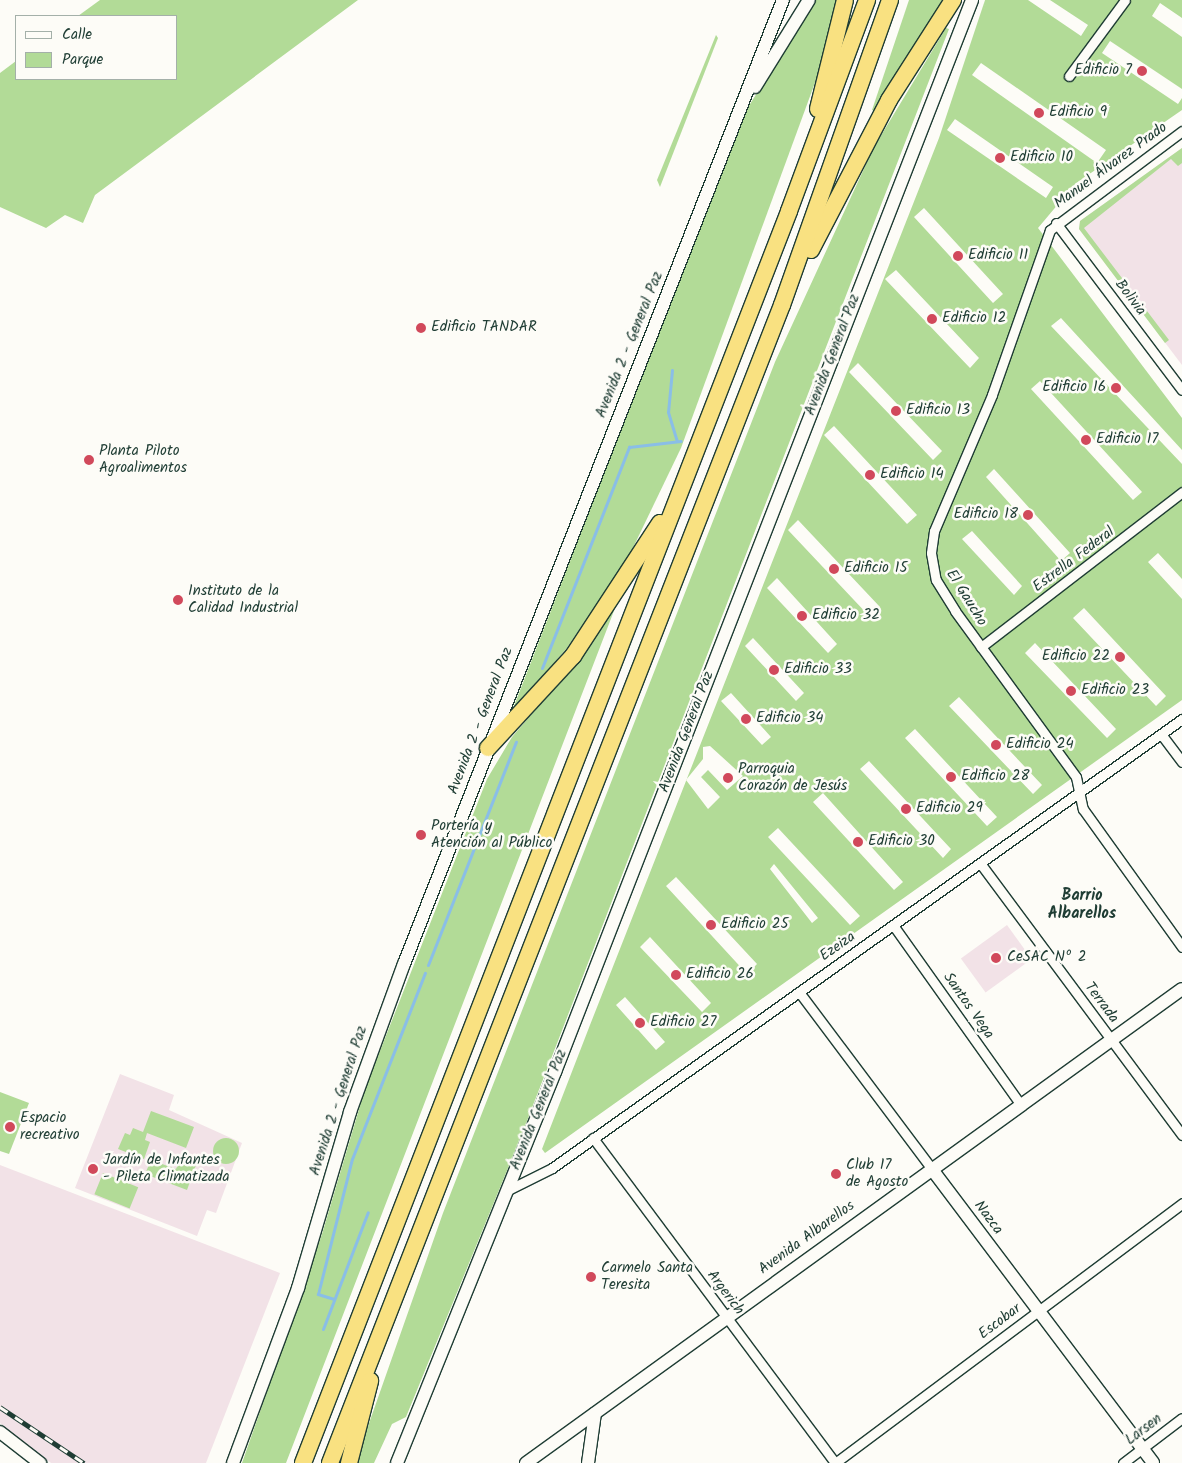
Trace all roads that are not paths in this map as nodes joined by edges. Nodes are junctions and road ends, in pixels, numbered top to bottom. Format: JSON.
{"nodes":[{"id":1,"x":783,"y":0,"type":"edge"},
{"id":2,"x":809,"y":0,"type":"edge"},
{"id":3,"x":845,"y":0,"type":"edge"},
{"id":4,"x":867,"y":0,"type":"edge"},
{"id":5,"x":890,"y":0,"type":"edge"},
{"id":6,"x":953,"y":0,"type":"edge"},
{"id":7,"x":972,"y":0,"type":"edge"},
{"id":8,"x":1125,"y":0,"type":"edge"},
{"id":9,"x":1069,"y":76,"type":"dead end"},
{"id":10,"x":738,"y":115,"type":"junction"},
{"id":11,"x":1182,"y":131,"type":"edge"},
{"id":12,"x":802,"y":179,"type":"junction"},
{"id":13,"x":1056,"y":223,"type":"junction"},
{"id":14,"x":782,"y":305,"type":"junction"},
{"id":15,"x":1182,"y":390,"type":"edge"},
{"id":16,"x":681,"y":489,"type":"junction"},
{"id":17,"x":1182,"y":492,"type":"edge"},
{"id":18,"x":981,"y":648,"type":"junction"},
{"id":19,"x":1182,"y":719,"type":"edge"},
{"id":20,"x":1161,"y":734,"type":"junction"},
{"id":21,"x":488,"y":748,"type":"junction"},
{"id":22,"x":1182,"y":762,"type":"edge"},
{"id":23,"x":1080,"y":792,"type":"junction"},
{"id":24,"x":980,"y":863,"type":"junction"},
{"id":25,"x":893,"y":925,"type":"junction"},
{"id":26,"x":1182,"y":947,"type":"edge"},
{"id":27,"x":1182,"y":989,"type":"edge"},
{"id":28,"x":799,"y":992,"type":"junction"},
{"id":29,"x":1111,"y":1039,"type":"junction"},
{"id":30,"x":1020,"y":1104,"type":"junction"},
{"id":31,"x":1182,"y":1135,"type":"edge"},
{"id":32,"x":592,"y":1138,"type":"junction"},
{"id":33,"x":931,"y":1168,"type":"junction"},
{"id":34,"x":505,"y":1191,"type":"junction"},
{"id":35,"x":1182,"y":1203,"type":"edge"},
{"id":36,"x":1038,"y":1311,"type":"junction"},
{"id":37,"x":727,"y":1318,"type":"junction"},
{"id":38,"x":382,"y":1328,"type":"junction"},
{"id":39,"x":595,"y":1413,"type":"junction"},
{"id":40,"x":1182,"y":1418,"type":"edge"},
{"id":41,"x":0,"y":1432,"type":"edge"},
{"id":42,"x":1142,"y":1448,"type":"junction"},
{"id":43,"x":235,"y":1460,"type":"edge"},
{"id":44,"x":40,"y":1463,"type":"edge"},
{"id":45,"x":303,"y":1463,"type":"edge"},
{"id":46,"x":330,"y":1463,"type":"edge"},
{"id":47,"x":349,"y":1463,"type":"edge"},
{"id":48,"x":397,"y":1463,"type":"edge"},
{"id":49,"x":526,"y":1463,"type":"edge"},
{"id":50,"x":588,"y":1463,"type":"edge"},
{"id":51,"x":835,"y":1463,"type":"edge"},
{"id":52,"x":1123,"y":1463,"type":"edge"},
{"id":53,"x":1152,"y":1463,"type":"edge"}],
"edges":[{"from":1,"to":10,"type":"street","name":"Avenida 2 - General Paz"},
{"from":2,"to":10,"type":"street"},
{"from":3,"to":12,"type":"highway"},
{"from":4,"to":12,"type":"highway"},
{"from":5,"to":14,"type":"highway"},
{"from":6,"to":14,"type":"highway"},
{"from":7,"to":34,"type":"street","name":"Avenida General Paz"},
{"from":8,"to":9,"type":"street"},
{"from":10,"to":21,"type":"street","name":"Avenida 2 - General Paz"},
{"from":11,"to":13,"type":"street","name":"Manuel Álvarez Prado"},
{"from":12,"to":16,"type":"highway"},
{"from":13,"to":15,"type":"street","name":"Bolivia"},
{"from":13,"to":18,"type":"street","name":"El Gaucho"},
{"from":14,"to":38,"type":"highway"},
{"from":16,"to":21,"type":"highway"},
{"from":16,"to":45,"type":"highway"},
{"from":17,"to":18,"type":"street","name":"Estrella Federal"},
{"from":18,"to":23,"type":"street","name":"El Gaucho"},
{"from":19,"to":20,"type":"street","name":"Ezeiza"},
{"from":20,"to":22,"type":"street"},
{"from":20,"to":23,"type":"street","name":"Ezeiza"},
{"from":21,"to":43,"type":"street","name":"Avenida 2 - General Paz"},
{"from":23,"to":24,"type":"street","name":"Ezeiza"},
{"from":23,"to":26,"type":"street","name":"El Gaucho"},
{"from":24,"to":25,"type":"street","name":"Ezeiza"},
{"from":24,"to":29,"type":"street","name":"Terrada"},
{"from":25,"to":28,"type":"street","name":"Ezeiza"},
{"from":25,"to":30,"type":"street","name":"Santos Vega"},
{"from":27,"to":29,"type":"street","name":"Avenida Albarellos"},
{"from":28,"to":32,"type":"street","name":"Ezeiza"},
{"from":28,"to":33,"type":"street","name":"Nazca"},
{"from":29,"to":30,"type":"street","name":"Avenida Albarellos"},
{"from":29,"to":31,"type":"street","name":"Terrada"},
{"from":30,"to":33,"type":"street","name":"Avenida Albarellos"},
{"from":32,"to":34,"type":"street","name":"Ezeiza"},
{"from":32,"to":37,"type":"street","name":"Argerich"},
{"from":33,"to":36,"type":"street","name":"Nazca"},
{"from":33,"to":37,"type":"street","name":"Avenida Albarellos"},
{"from":34,"to":48,"type":"street","name":"Avenida General Paz"},
{"from":35,"to":36,"type":"street","name":"Escobar"},
{"from":36,"to":42,"type":"street","name":"Nazca"},
{"from":36,"to":51,"type":"street","name":"Escobar"},
{"from":37,"to":39,"type":"street","name":"Avenida Albarellos"},
{"from":37,"to":51,"type":"street","name":"Argerich"},
{"from":38,"to":46,"type":"highway"},
{"from":38,"to":47,"type":"highway"},
{"from":39,"to":49,"type":"street","name":"Avenida Albarellos"},
{"from":39,"to":50,"type":"street"},
{"from":40,"to":42,"type":"street","name":"Larsen"},
{"from":41,"to":44,"type":"street"},
{"from":42,"to":52,"type":"street","name":"Larsen"},
{"from":42,"to":53,"type":"street","name":"Nazca"}]}
